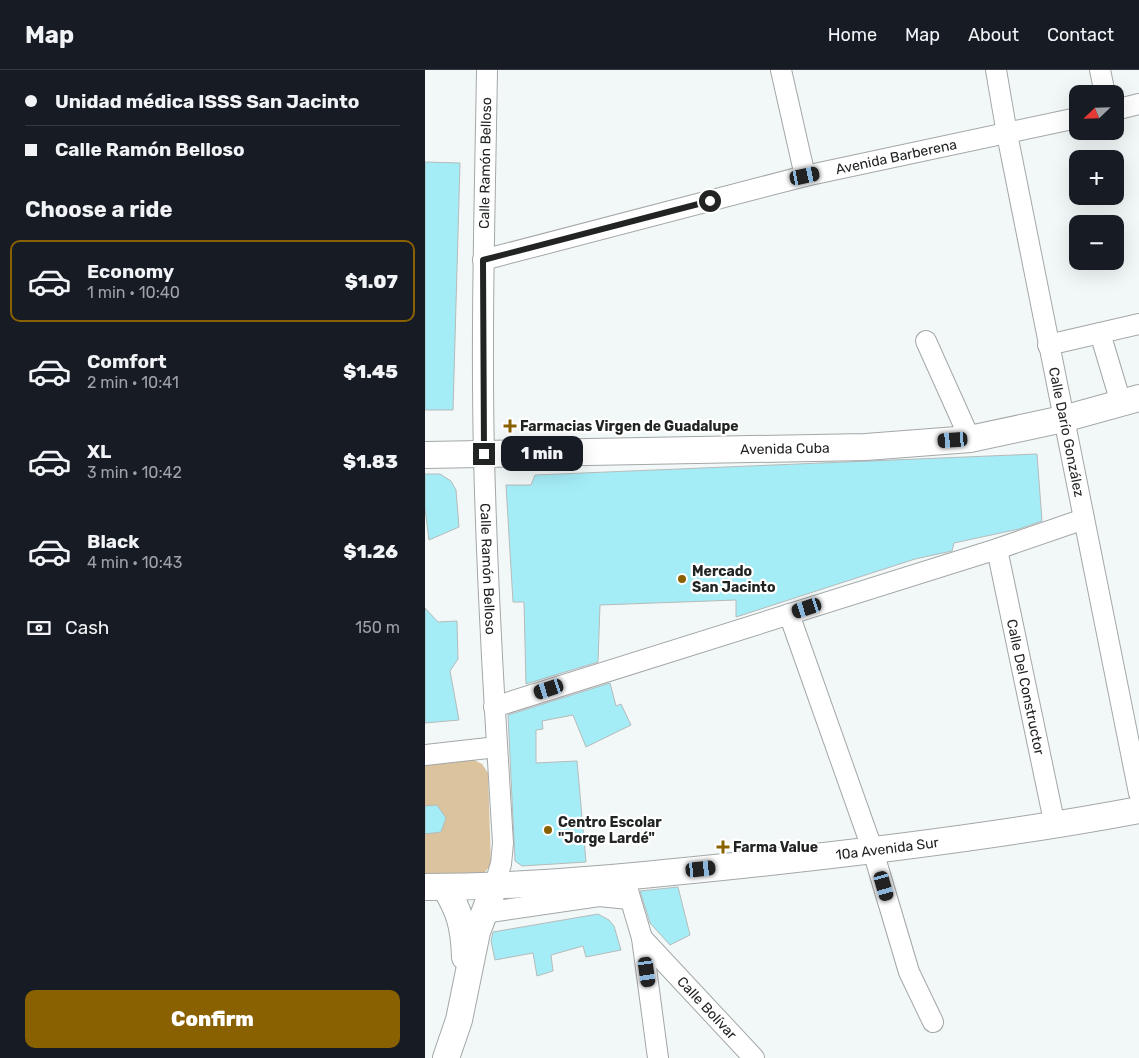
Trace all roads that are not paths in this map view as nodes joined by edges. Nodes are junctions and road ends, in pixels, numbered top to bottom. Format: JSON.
{"nodes":[{"id":1,"x":487,"y":70,"type":"edge"},
{"id":2,"x":781,"y":70,"type":"edge"},
{"id":3,"x":996,"y":70,"type":"edge"},
{"id":4,"x":1101,"y":70,"type":"edge"},
{"id":5,"x":1104,"y":85,"type":"edge"},
{"id":6,"x":1139,"y":104,"type":"edge"},
{"id":7,"x":1124,"y":108,"type":"edge"},
{"id":8,"x":1069,"y":120,"type":"edge"},
{"id":9,"x":1007,"y":134,"type":"junction"},
{"id":10,"x":805,"y":176,"type":"junction"},
{"id":11,"x":483,"y":260,"type":"junction"},
{"id":12,"x":1139,"y":324,"type":"edge"},
{"id":13,"x":1100,"y":333,"type":"junction"},
{"id":14,"x":927,"y":341,"type":"dead end"},
{"id":15,"x":1048,"y":345,"type":"junction"},
{"id":16,"x":1130,"y":400,"type":"edge"},
{"id":17,"x":1063,"y":419,"type":"junction"},
{"id":18,"x":970,"y":439,"type":"junction"},
{"id":19,"x":425,"y":454,"type":"edge"},
{"id":20,"x":484,"y":454,"type":"junction"},
{"id":21,"x":1083,"y":520,"type":"junction"},
{"id":22,"x":997,"y":549,"type":"junction"},
{"id":23,"x":789,"y":614,"type":"junction"},
{"id":24,"x":494,"y":707,"type":"junction"},
{"id":25,"x":497,"y":747,"type":"junction"},
{"id":26,"x":425,"y":754,"type":"edge"},
{"id":27,"x":1139,"y":792,"type":"edge"},
{"id":28,"x":1139,"y":810,"type":"edge"},
{"id":29,"x":1055,"y":826,"type":"junction"},
{"id":30,"x":873,"y":851,"type":"junction"},
{"id":31,"x":435,"y":887,"type":"edge"},
{"id":32,"x":494,"y":887,"type":"junction"},
{"id":33,"x":627,"y":888,"type":"junction"},
{"id":34,"x":483,"y":914,"type":"junction"},
{"id":35,"x":642,"y":938,"type":"junction"},
{"id":36,"x":466,"y":982,"type":"junction"},
{"id":37,"x":933,"y":1022,"type":"dead end"},
{"id":38,"x":446,"y":1058,"type":"edge"},
{"id":39,"x":658,"y":1058,"type":"edge"},
{"id":40,"x":754,"y":1058,"type":"edge"}],
"edges":[{"from":1,"to":11,"type":"street","name":"Calle Ramón Belloso"},
{"from":2,"to":10,"type":"street"},
{"from":3,"to":9,"type":"street","name":"Calle Darío González"},
{"from":4,"to":5,"type":"street"},
{"from":6,"to":7,"type":"street"},
{"from":8,"to":9,"type":"street","name":"Avenida Barberena"},
{"from":9,"to":10,"type":"street","name":"Avenida Barberena"},
{"from":9,"to":15,"type":"street","name":"Calle Darío González"},
{"from":10,"to":11,"type":"street","name":"Avenida Barberena"},
{"from":11,"to":20,"type":"street","name":"Calle Ramón Belloso"},
{"from":12,"to":13,"type":"street"},
{"from":13,"to":15,"type":"street"},
{"from":13,"to":16,"type":"street"},
{"from":14,"to":18,"type":"street"},
{"from":15,"to":17,"type":"street","name":"Calle Darío González"},
{"from":16,"to":17,"type":"main road","name":"Avenida Cuba"},
{"from":17,"to":18,"type":"main road","name":"Avenida Cuba"},
{"from":17,"to":21,"type":"street","name":"Calle Darío González"},
{"from":18,"to":20,"type":"main road","name":"Avenida Cuba"},
{"from":19,"to":20,"type":"main road","name":"Avenida Cuba"},
{"from":20,"to":24,"type":"street","name":"Calle Ramón Belloso"},
{"from":21,"to":22,"type":"street"},
{"from":21,"to":27,"type":"street","name":"Calle Darío González"},
{"from":22,"to":23,"type":"street"},
{"from":22,"to":29,"type":"street","name":"Calle Del Constructor"},
{"from":23,"to":24,"type":"street"},
{"from":23,"to":30,"type":"street"},
{"from":24,"to":25,"type":"street","name":"Calle Ramón Belloso"},
{"from":25,"to":26,"type":"street"},
{"from":25,"to":32,"type":"street","name":"Calle Ramón Belloso"},
{"from":28,"to":29,"type":"main road","name":"10a Avenida Sur"},
{"from":29,"to":30,"type":"main road","name":"10a Avenida Sur"},
{"from":30,"to":33,"type":"main road","name":"10a Avenida Sur"},
{"from":30,"to":37,"type":"street"},
{"from":31,"to":32,"type":"main road","name":"10a Avenida Sur"},
{"from":31,"to":36,"type":"main road"},
{"from":32,"to":33,"type":"main road","name":"10a Avenida Sur"},
{"from":32,"to":34,"type":"main road","name":"Calle Ramón Belloso"},
{"from":33,"to":34,"type":"street","name":"10a Avenida Sur"},
{"from":33,"to":35,"type":"street","name":"Calle Bolívar"},
{"from":34,"to":36,"type":"main road","name":"Calle Ramón Belloso"},
{"from":35,"to":39,"type":"street"},
{"from":35,"to":40,"type":"street","name":"Calle Bolívar"},
{"from":36,"to":38,"type":"main road","name":"Calle Ramón Belloso"}]}
